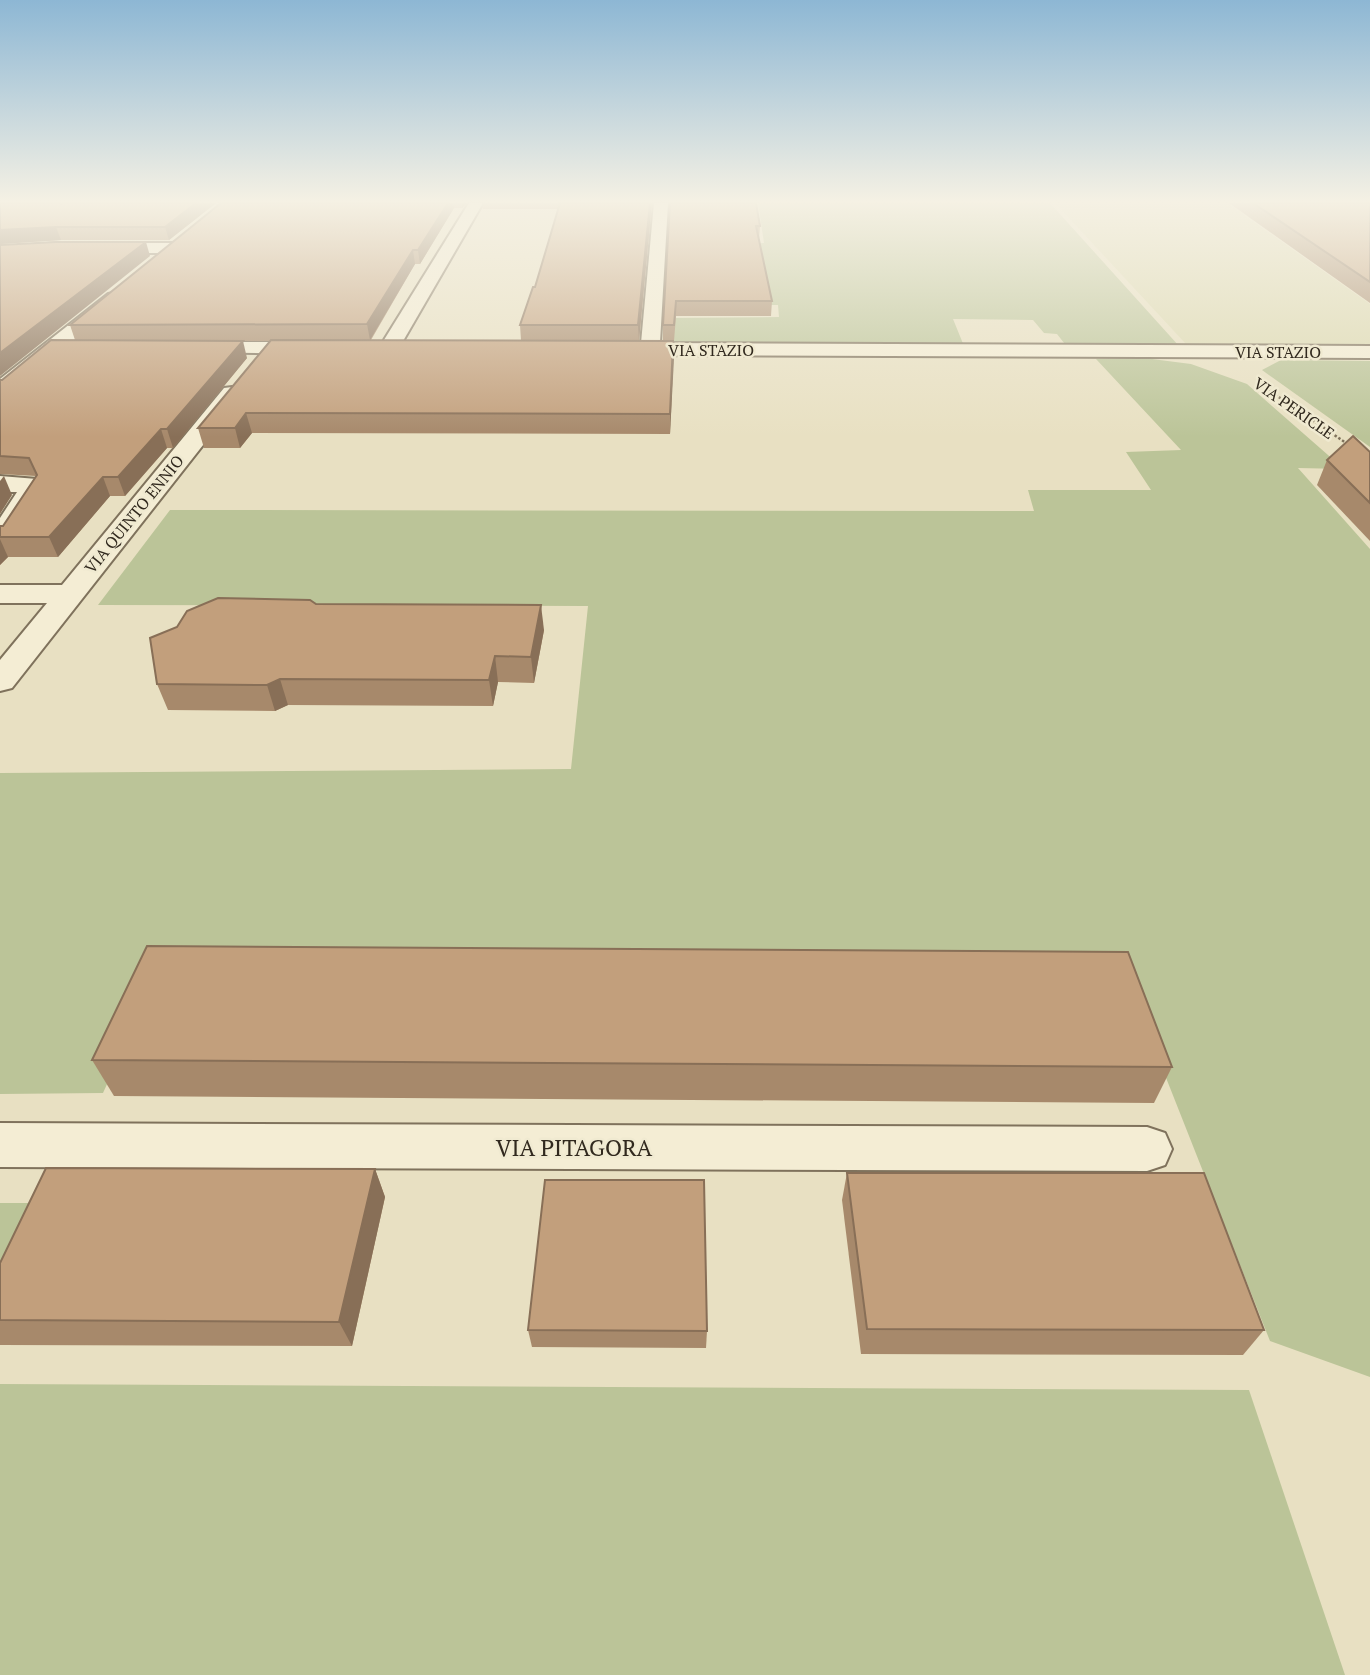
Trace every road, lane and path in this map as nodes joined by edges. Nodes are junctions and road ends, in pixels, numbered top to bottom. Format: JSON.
{"nodes":[{"id":1,"x":425,"y":281,"type":"edge"},
{"id":2,"x":656,"y":281,"type":"edge"},
{"id":3,"x":130,"y":285,"type":"edge"},
{"id":4,"x":52,"y":348,"type":"junction"},
{"id":5,"x":79,"y":348,"type":"edge"},
{"id":6,"x":174,"y":348,"type":"edge"},
{"id":7,"x":269,"y":348,"type":"junction"},
{"id":8,"x":336,"y":348,"type":"edge"},
{"id":9,"x":416,"y":348,"type":"edge"},
{"id":10,"x":595,"y":349,"type":"edge"},
{"id":11,"x":650,"y":349,"type":"junction"},
{"id":12,"x":1220,"y":352,"type":"junction"},
{"id":13,"x":1370,"y":352,"type":"edge"},
{"id":14,"x":1,"y":388,"type":"edge"},
{"id":15,"x":1356,"y":449,"type":"edge"},
{"id":16,"x":0,"y":484,"type":"edge"},
{"id":17,"x":0,"y":538,"type":"edge"},
{"id":18,"x":0,"y":594,"type":"edge"},
{"id":19,"x":70,"y":594,"type":"junction"},
{"id":20,"x":0,"y":681,"type":"edge"},
{"id":21,"x":0,"y":1144,"type":"edge"},
{"id":22,"x":1147,"y":1149,"type":"dead end"}],
"edges":[{"from":1,"to":9,"type":"street"},
{"from":2,"to":11,"type":"street"},
{"from":3,"to":4,"type":"street"},
{"from":4,"to":5,"type":"street"},
{"from":4,"to":14,"type":"street"},
{"from":6,"to":7,"type":"street"},
{"from":7,"to":8,"type":"street"},
{"from":7,"to":19,"type":"street","name":"VIA QUINTO ENNIO"},
{"from":10,"to":11,"type":"street","name":"VIA STAZIO"},
{"from":11,"to":12,"type":"street","name":"VIA STAZIO"},
{"from":12,"to":13,"type":"street","name":"VIA STAZIO"},
{"from":12,"to":15,"type":"path","name":"VIA PERICLE"},
{"from":16,"to":17,"type":"street"},
{"from":18,"to":19,"type":"street"},
{"from":19,"to":20,"type":"street","name":"VIA QUINTO ENNIO"},
{"from":21,"to":22,"type":"street","name":"VIA PITAGORA"}]}
